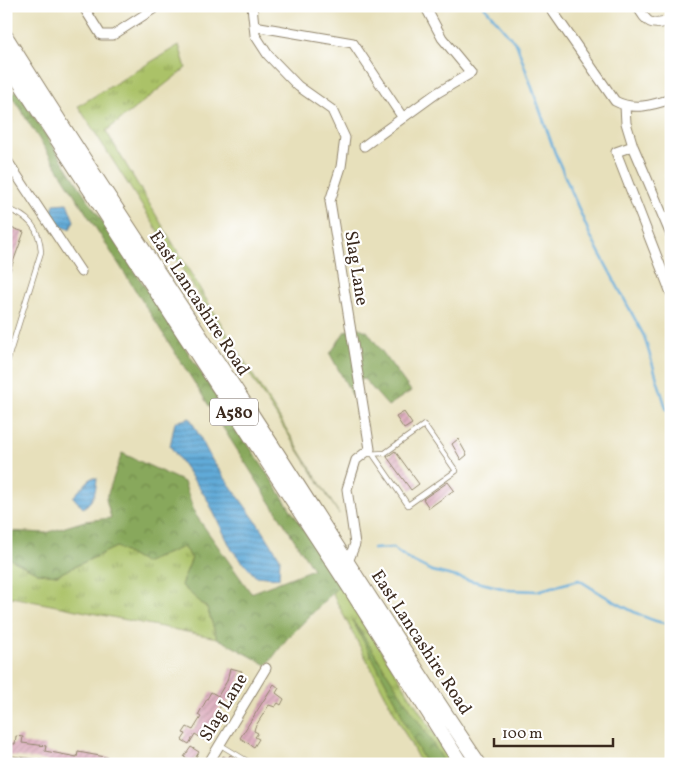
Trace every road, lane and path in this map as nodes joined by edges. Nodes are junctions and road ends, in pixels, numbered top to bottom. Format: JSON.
{"nodes":[{"id":1,"x":83,"y":6,"type":"edge"},
{"id":2,"x":158,"y":6,"type":"edge"},
{"id":3,"x":252,"y":6,"type":"edge"},
{"id":4,"x":425,"y":6,"type":"edge"},
{"id":5,"x":549,"y":6,"type":"edge"},
{"id":6,"x":637,"y":6,"type":"edge"},
{"id":7,"x":671,"y":21,"type":"edge"},
{"id":8,"x":254,"y":26,"type":"junction"},
{"id":9,"x":6,"y":37,"type":"edge"},
{"id":10,"x":6,"y":61,"type":"edge"},
{"id":11,"x":671,"y":99,"type":"edge"},
{"id":12,"x":625,"y":106,"type":"junction"},
{"id":13,"x":403,"y":118,"type":"junction"},
{"id":14,"x":364,"y":146,"type":"dead end"},
{"id":15,"x":633,"y":146,"type":"junction"},
{"id":16,"x":6,"y":159,"type":"edge"},
{"id":17,"x":16,"y":173,"type":"junction"},
{"id":18,"x":6,"y":181,"type":"edge"},
{"id":19,"x":6,"y":209,"type":"edge"},
{"id":20,"x":671,"y":236,"type":"edge"},
{"id":21,"x":81,"y":272,"type":"dead end"},
{"id":22,"x":671,"y":293,"type":"edge"},
{"id":23,"x":6,"y":365,"type":"edge"},
{"id":24,"x":368,"y":453,"type":"junction"},
{"id":25,"x":348,"y":570,"type":"junction"},
{"id":26,"x":266,"y":668,"type":"dead end"},
{"id":27,"x":219,"y":744,"type":"junction"},
{"id":28,"x":208,"y":764,"type":"edge"},
{"id":29,"x":252,"y":764,"type":"edge"},
{"id":30,"x":461,"y":764,"type":"edge"},
{"id":31,"x":479,"y":764,"type":"edge"}],
"edges":[{"from":1,"to":2,"type":"street"},
{"from":3,"to":8,"type":"street","name":"Slag Lane"},
{"from":4,"to":13,"type":"street"},
{"from":5,"to":12,"type":"street"},
{"from":6,"to":7,"type":"street"},
{"from":8,"to":13,"type":"street"},
{"from":8,"to":24,"type":"street","name":"Slag Lane"},
{"from":9,"to":25,"type":"highway","name":"East Lancashire Road","number":"A580"},
{"from":10,"to":25,"type":"highway","name":"East Lancashire Road","number":"A580"},
{"from":11,"to":12,"type":"street"},
{"from":12,"to":15,"type":"street"},
{"from":13,"to":14,"type":"street"},
{"from":15,"to":20,"type":"street"},
{"from":15,"to":22,"type":"street"},
{"from":16,"to":17,"type":"street"},
{"from":17,"to":18,"type":"lane"},
{"from":17,"to":21,"type":"street"},
{"from":19,"to":23,"type":"lane"},
{"from":24,"to":24,"type":"lane"},
{"from":24,"to":25,"type":"street","name":"Slag Lane"},
{"from":25,"to":30,"type":"highway","name":"East Lancashire Road","number":"A580"},
{"from":25,"to":31,"type":"highway","name":"East Lancashire Road","number":"A580"},
{"from":26,"to":27,"type":"street","name":"Slag Lane"},
{"from":27,"to":28,"type":"street","name":"Slag Lane"},
{"from":27,"to":29,"type":"lane"}]}
